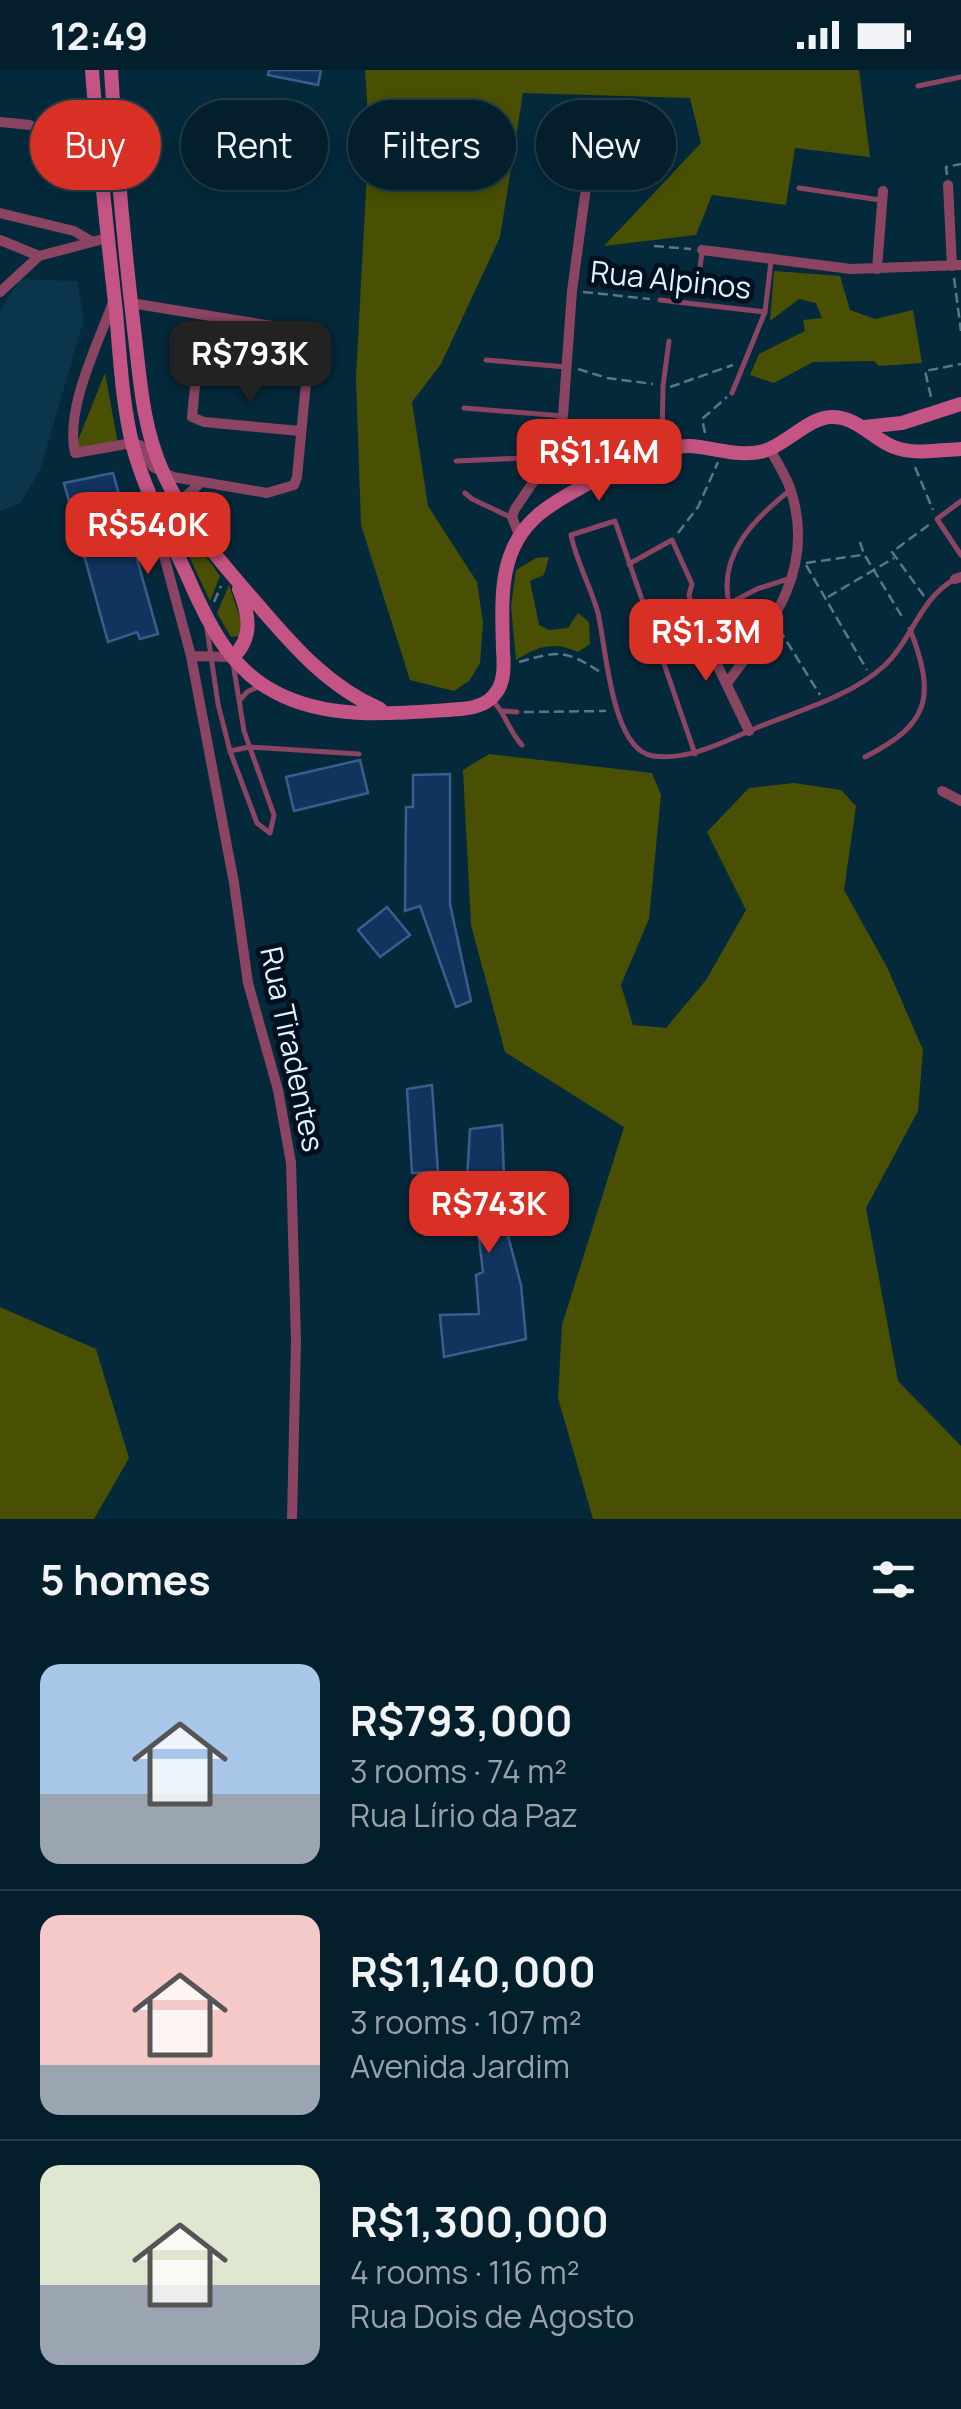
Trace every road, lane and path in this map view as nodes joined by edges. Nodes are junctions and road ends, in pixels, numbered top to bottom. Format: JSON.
{"nodes":[{"id":1,"x":92,"y":70,"type":"edge"},
{"id":2,"x":111,"y":70,"type":"edge"},
{"id":3,"x":961,"y":77,"type":"edge"},
{"id":4,"x":918,"y":86,"type":"dead end"},
{"id":5,"x":0,"y":122,"type":"edge"},
{"id":6,"x":30,"y":125,"type":"dead end"},
{"id":7,"x":961,"y":164,"type":"edge"},
{"id":8,"x":948,"y":180,"type":"joint"},
{"id":9,"x":799,"y":188,"type":"dead end"},
{"id":10,"x":586,"y":190,"type":"edge"},
{"id":11,"x":883,"y":195,"type":"joint"},
{"id":12,"x":0,"y":212,"type":"edge"},
{"id":13,"x":108,"y":238,"type":"junction"},
{"id":14,"x":0,"y":240,"type":"edge"},
{"id":15,"x":91,"y":241,"type":"junction"},
{"id":16,"x":654,"y":246,"type":"dead end"},
{"id":17,"x":702,"y":250,"type":"junction"},
{"id":18,"x":39,"y":256,"type":"junction"},
{"id":19,"x":771,"y":261,"type":"junction"},
{"id":20,"x":956,"y":266,"type":"edge"},
{"id":21,"x":877,"y":269,"type":"junction"},
{"id":22,"x":572,"y":291,"type":"junction"},
{"id":23,"x":0,"y":292,"type":"edge"},
{"id":24,"x":696,"y":294,"type":"dead end"},
{"id":25,"x":114,"y":300,"type":"junction"},
{"id":26,"x":660,"y":300,"type":"joint"},
{"id":27,"x":131,"y":303,"type":"junction"},
{"id":28,"x":765,"y":312,"type":"junction"},
{"id":29,"x":315,"y":332,"type":"dead end"},
{"id":30,"x":961,"y":332,"type":"edge"},
{"id":31,"x":669,"y":340,"type":"dead end"},
{"id":32,"x":486,"y":360,"type":"dead end"},
{"id":33,"x":961,"y":364,"type":"edge"},
{"id":34,"x":566,"y":367,"type":"junction"},
{"id":35,"x":732,"y":393,"type":"joint"},
{"id":36,"x":961,"y":404,"type":"edge"},
{"id":37,"x":464,"y":408,"type":"dead end"},
{"id":38,"x":144,"y":412,"type":"junction"},
{"id":39,"x":935,"y":413,"type":"junction"},
{"id":40,"x":563,"y":416,"type":"junction"},
{"id":41,"x":702,"y":419,"type":"dead end"},
{"id":42,"x":889,"y":425,"type":"junction"},
{"id":43,"x":864,"y":427,"type":"junction"},
{"id":44,"x":300,"y":432,"type":"junction"},
{"id":45,"x":646,"y":441,"type":"dead end"},
{"id":46,"x":884,"y":442,"type":"junction"},
{"id":47,"x":132,"y":443,"type":"junction"},
{"id":48,"x":662,"y":449,"type":"junction"},
{"id":49,"x":961,"y":449,"type":"edge"},
{"id":50,"x":770,"y":450,"type":"junction"},
{"id":51,"x":722,"y":451,"type":"junction"},
{"id":52,"x":550,"y":457,"type":"junction"},
{"id":53,"x":456,"y":461,"type":"dead end"},
{"id":54,"x":915,"y":467,"type":"dead end"},
{"id":55,"x":163,"y":474,"type":"junction"},
{"id":56,"x":199,"y":484,"type":"junction"},
{"id":57,"x":146,"y":488,"type":"junction"},
{"id":58,"x":791,"y":489,"type":"junction"},
{"id":59,"x":465,"y":492,"type":"dead end"},
{"id":60,"x":961,"y":501,"type":"edge"},
{"id":61,"x":180,"y":502,"type":"junction"},
{"id":62,"x":512,"y":517,"type":"junction"},
{"id":63,"x":937,"y":519,"type":"junction"},
{"id":64,"x":518,"y":535,"type":"junction"},
{"id":65,"x":672,"y":540,"type":"junction"},
{"id":66,"x":860,"y":542,"type":"dead end"},
{"id":67,"x":864,"y":554,"type":"junction"},
{"id":68,"x":894,"y":555,"type":"junction"},
{"id":69,"x":961,"y":555,"type":"edge"},
{"id":70,"x":630,"y":564,"type":"junction"},
{"id":71,"x":797,"y":569,"type":"junction"},
{"id":72,"x":874,"y":571,"type":"junction"},
{"id":73,"x":228,"y":577,"type":"junction"},
{"id":74,"x":958,"y":578,"type":"edge"},
{"id":75,"x":825,"y":598,"type":"junction"},
{"id":76,"x":928,"y":601,"type":"junction"},
{"id":77,"x":729,"y":603,"type":"junction"},
{"id":78,"x":208,"y":611,"type":"junction"},
{"id":79,"x":774,"y":620,"type":"junction"},
{"id":80,"x":696,"y":621,"type":"junction"},
{"id":81,"x":910,"y":630,"type":"junction"},
{"id":82,"x":653,"y":633,"type":"junction"},
{"id":83,"x":190,"y":656,"type":"junction"},
{"id":84,"x":210,"y":656,"type":"junction"},
{"id":85,"x":233,"y":657,"type":"junction"},
{"id":86,"x":504,"y":666,"type":"junction"},
{"id":87,"x":870,"y":676,"type":"junction"},
{"id":88,"x":609,"y":678,"type":"junction"},
{"id":89,"x":728,"y":683,"type":"junction"},
{"id":90,"x":264,"y":686,"type":"junction"},
{"id":91,"x":491,"y":698,"type":"junction"},
{"id":92,"x":240,"y":701,"type":"junction"},
{"id":93,"x":823,"y":701,"type":"junction"},
{"id":94,"x":503,"y":710,"type":"junction"},
{"id":95,"x":618,"y":710,"type":"junction"},
{"id":96,"x":386,"y":711,"type":"junction"},
{"id":97,"x":517,"y":712,"type":"joint"},
{"id":98,"x":749,"y":731,"type":"junction"},
{"id":99,"x":522,"y":745,"type":"dead end"},
{"id":100,"x":249,"y":747,"type":"junction"},
{"id":101,"x":230,"y":751,"type":"junction"},
{"id":102,"x":359,"y":754,"type":"dead end"},
{"id":103,"x":695,"y":754,"type":"junction"},
{"id":104,"x":865,"y":758,"type":"dead end"},
{"id":105,"x":942,"y":791,"type":"dead end"},
{"id":106,"x":961,"y":801,"type":"edge"},
{"id":107,"x":292,"y":1519,"type":"edge"}],
"edges":[{"from":1,"to":13,"type":"street","name":"Rua Tiradentes"},
{"from":2,"to":27,"type":"street"},
{"from":3,"to":4,"type":"lane"},
{"from":5,"to":6,"type":"street"},
{"from":7,"to":8,"type":"path"},
{"from":8,"to":20,"type":"street"},
{"from":9,"to":11,"type":"lane"},
{"from":10,"to":22,"type":"street"},
{"from":11,"to":21,"type":"street"},
{"from":12,"to":15,"type":"street"},
{"from":13,"to":15,"type":"street"},
{"from":13,"to":25,"type":"street","name":"Rua Tiradentes"},
{"from":14,"to":18,"type":"street"},
{"from":15,"to":18,"type":"street"},
{"from":16,"to":17,"type":"path"},
{"from":17,"to":19,"type":"street"},
{"from":17,"to":24,"type":"lane"},
{"from":18,"to":23,"type":"street"},
{"from":19,"to":21,"type":"street"},
{"from":19,"to":28,"type":"lane"},
{"from":20,"to":21,"type":"street"},
{"from":20,"to":30,"type":"path"},
{"from":22,"to":26,"type":"path","name":"Rua Alpinos"},
{"from":22,"to":34,"type":"street"},
{"from":25,"to":47,"type":"street","name":"Rua Tiradentes"},
{"from":25,"to":47,"type":"street","name":"Rua Tiradentes"},
{"from":26,"to":28,"type":"lane","name":"Rua Alpinos"},
{"from":27,"to":29,"type":"street"},
{"from":27,"to":38,"type":"street"},
{"from":28,"to":35,"type":"lane"},
{"from":31,"to":48,"type":"lane"},
{"from":32,"to":34,"type":"lane"},
{"from":33,"to":39,"type":"path"},
{"from":34,"to":40,"type":"street"},
{"from":35,"to":41,"type":"path"},
{"from":36,"to":39,"type":"street"},
{"from":37,"to":40,"type":"lane"},
{"from":38,"to":47,"type":"street"},
{"from":38,"to":55,"type":"street"},
{"from":39,"to":42,"type":"street"},
{"from":40,"to":45,"type":"path"},
{"from":40,"to":52,"type":"street"},
{"from":42,"to":43,"type":"street"},
{"from":42,"to":46,"type":"street"},
{"from":43,"to":46,"type":"street"},
{"from":43,"to":50,"type":"street"},
{"from":44,"to":44,"type":"street"},
{"from":44,"to":56,"type":"street"},
{"from":46,"to":49,"type":"street"},
{"from":47,"to":55,"type":"street"},
{"from":47,"to":57,"type":"street","name":"Rua Tiradentes"},
{"from":48,"to":51,"type":"street"},
{"from":48,"to":64,"type":"street"},
{"from":50,"to":51,"type":"street"},
{"from":50,"to":58,"type":"street"},
{"from":51,"to":65,"type":"path"},
{"from":52,"to":53,"type":"lane"},
{"from":52,"to":62,"type":"street"},
{"from":54,"to":63,"type":"path"},
{"from":55,"to":56,"type":"street"},
{"from":55,"to":61,"type":"street"},
{"from":56,"to":61,"type":"street"},
{"from":57,"to":78,"type":"street","name":"Rua Tiradentes"},
{"from":57,"to":83,"type":"street","name":"Rua Tiradentes"},
{"from":58,"to":71,"type":"street"},
{"from":58,"to":77,"type":"lane"},
{"from":59,"to":62,"type":"lane"},
{"from":60,"to":63,"type":"lane"},
{"from":61,"to":73,"type":"street"},
{"from":62,"to":64,"type":"street"},
{"from":63,"to":68,"type":"path"},
{"from":63,"to":69,"type":"lane"},
{"from":64,"to":86,"type":"street"},
{"from":65,"to":70,"type":"lane"},
{"from":65,"to":80,"type":"lane"},
{"from":66,"to":67,"type":"path"},
{"from":67,"to":71,"type":"path"},
{"from":67,"to":72,"type":"path"},
{"from":68,"to":72,"type":"path"},
{"from":68,"to":76,"type":"path"},
{"from":70,"to":82,"type":"lane"},
{"from":70,"to":88,"type":"lane"},
{"from":71,"to":75,"type":"path"},
{"from":71,"to":77,"type":"lane"},
{"from":71,"to":79,"type":"street"},
{"from":72,"to":75,"type":"path"},
{"from":72,"to":81,"type":"path"},
{"from":73,"to":78,"type":"path"},
{"from":73,"to":85,"type":"street"},
{"from":73,"to":96,"type":"street"},
{"from":74,"to":76,"type":"lane"},
{"from":75,"to":87,"type":"path"},
{"from":76,"to":81,"type":"lane"},
{"from":77,"to":80,"type":"lane"},
{"from":78,"to":84,"type":"lane","name":"Rua Tiradentes"},
{"from":78,"to":85,"type":"street","name":"Rua Tiradentes"},
{"from":79,"to":89,"type":"street"},
{"from":79,"to":93,"type":"path"},
{"from":80,"to":82,"type":"lane"},
{"from":80,"to":89,"type":"street"},
{"from":81,"to":87,"type":"lane"},
{"from":81,"to":104,"type":"lane"},
{"from":82,"to":103,"type":"lane"},
{"from":83,"to":84,"type":"street"},
{"from":83,"to":107,"type":"street","name":"Rua Tiradentes"},
{"from":84,"to":85,"type":"street"},
{"from":84,"to":101,"type":"lane","name":"Rua Tiradentes"},
{"from":85,"to":90,"type":"street","name":"Rua Tiradentes"},
{"from":85,"to":92,"type":"lane"},
{"from":86,"to":88,"type":"path"},
{"from":86,"to":91,"type":"street"},
{"from":87,"to":93,"type":"lane"},
{"from":88,"to":95,"type":"lane"},
{"from":89,"to":98,"type":"street"},
{"from":90,"to":92,"type":"lane"},
{"from":90,"to":96,"type":"street","name":"Rua Tiradentes"},
{"from":91,"to":94,"type":"lane"},
{"from":91,"to":96,"type":"street","name":"Rua Tiradentes"},
{"from":92,"to":100,"type":"lane"},
{"from":93,"to":98,"type":"lane"},
{"from":94,"to":97,"type":"lane"},
{"from":94,"to":99,"type":"lane"},
{"from":95,"to":97,"type":"path"},
{"from":95,"to":103,"type":"lane"},
{"from":98,"to":103,"type":"lane"},
{"from":100,"to":101,"type":"lane"},
{"from":100,"to":101,"type":"lane","name":"Rua Tiradentes"},
{"from":100,"to":102,"type":"lane"},
{"from":105,"to":106,"type":"street"}]}
